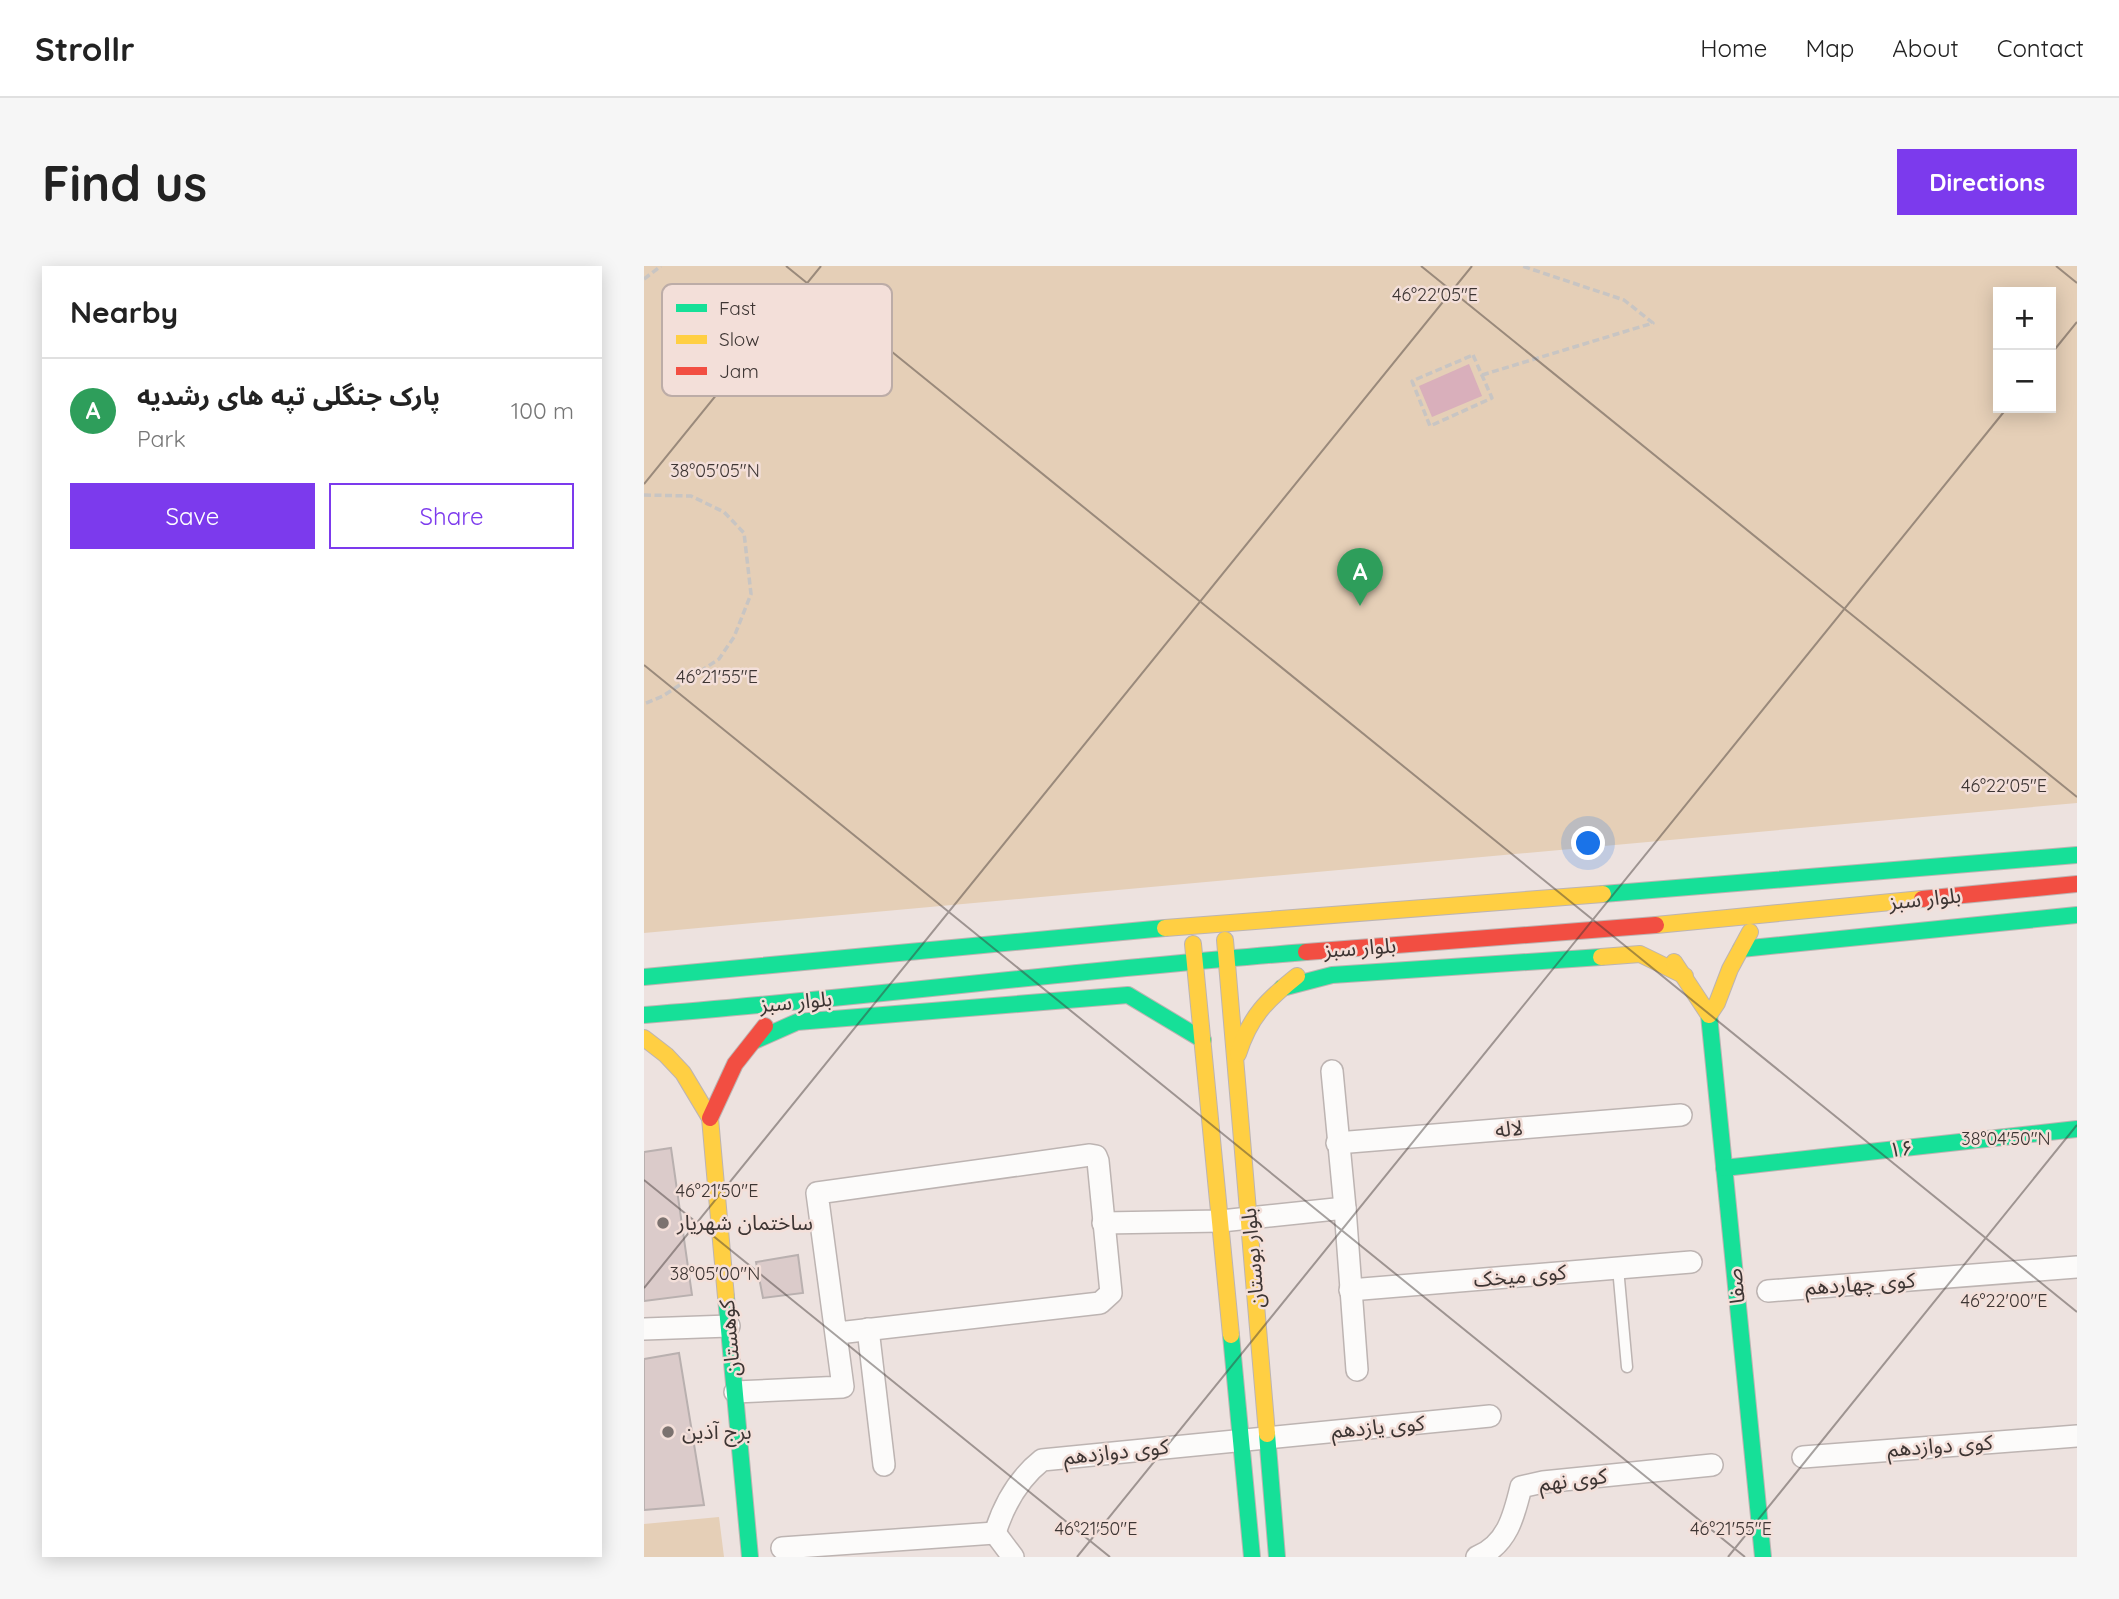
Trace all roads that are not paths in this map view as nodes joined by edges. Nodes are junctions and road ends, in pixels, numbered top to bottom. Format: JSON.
{"nodes":[{"id":1,"x":2077,"y":855,"type":"edge"},
{"id":2,"x":2077,"y":884,"type":"edge"},
{"id":3,"x":1767,"y":914,"type":"junction"},
{"id":4,"x":2077,"y":915,"type":"edge"},
{"id":5,"x":1224,"y":922,"type":"junction"},
{"id":6,"x":1191,"y":926,"type":"junction"},
{"id":7,"x":1632,"y":927,"type":"junction"},
{"id":8,"x":1741,"y":949,"type":"junction"},
{"id":9,"x":1327,"y":950,"type":"junction"},
{"id":10,"x":1227,"y":958,"type":"junction"},
{"id":11,"x":1195,"y":961,"type":"junction"},
{"id":12,"x":1685,"y":976,"type":"junction"},
{"id":13,"x":644,"y":977,"type":"edge"},
{"id":14,"x":1282,"y":988,"type":"junction"},
{"id":15,"x":781,"y":1004,"type":"junction"},
{"id":16,"x":644,"y":1015,"type":"edge"},
{"id":17,"x":1709,"y":1015,"type":"junction"},
{"id":18,"x":644,"y":1038,"type":"edge"},
{"id":19,"x":1203,"y":1040,"type":"junction"},
{"id":20,"x":754,"y":1041,"type":"junction"},
{"id":21,"x":644,"y":1049,"type":"edge"},
{"id":22,"x":670,"y":1057,"type":"junction"},
{"id":23,"x":1235,"y":1065,"type":"junction"},
{"id":24,"x":1332,"y":1071,"type":"dead end"},
{"id":25,"x":1681,"y":1115,"type":"dead end"},
{"id":26,"x":710,"y":1118,"type":"junction"},
{"id":27,"x":2077,"y":1129,"type":"edge"},
{"id":28,"x":1337,"y":1143,"type":"junction"},
{"id":29,"x":1724,"y":1168,"type":"junction"},
{"id":30,"x":1345,"y":1208,"type":"junction"},
{"id":31,"x":1250,"y":1217,"type":"junction"},
{"id":32,"x":1221,"y":1221,"type":"junction"},
{"id":33,"x":1103,"y":1223,"type":"junction"},
{"id":34,"x":1691,"y":1262,"type":"dead end"},
{"id":35,"x":2077,"y":1267,"type":"edge"},
{"id":36,"x":1618,"y":1268,"type":"junction"},
{"id":37,"x":1349,"y":1290,"type":"junction"},
{"id":38,"x":1768,"y":1291,"type":"dead end"},
{"id":39,"x":729,"y":1326,"type":"junction"},
{"id":40,"x":644,"y":1329,"type":"edge"},
{"id":41,"x":868,"y":1329,"type":"junction"},
{"id":42,"x":838,"y":1333,"type":"junction"},
{"id":43,"x":1627,"y":1367,"type":"dead end"},
{"id":44,"x":1357,"y":1370,"type":"dead end"},
{"id":45,"x":735,"y":1392,"type":"junction"},
{"id":46,"x":1490,"y":1416,"type":"dead end"},
{"id":47,"x":2077,"y":1436,"type":"edge"},
{"id":48,"x":1266,"y":1438,"type":"junction"},
{"id":49,"x":1241,"y":1440,"type":"junction"},
{"id":50,"x":1803,"y":1457,"type":"dead end"},
{"id":51,"x":884,"y":1465,"type":"dead end"},
{"id":52,"x":1712,"y":1465,"type":"dead end"},
{"id":53,"x":995,"y":1533,"type":"junction"},
{"id":54,"x":782,"y":1548,"type":"dead end"},
{"id":55,"x":750,"y":1557,"type":"edge"},
{"id":56,"x":1013,"y":1557,"type":"edge"},
{"id":57,"x":1252,"y":1557,"type":"edge"},
{"id":58,"x":1277,"y":1557,"type":"edge"},
{"id":59,"x":1477,"y":1557,"type":"edge"},
{"id":60,"x":1763,"y":1557,"type":"edge"}],
"edges":[{"from":1,"to":5,"type":"street","name":"بلوار سبز"},
{"from":2,"to":3,"type":"street","name":"بلوار سبز"},
{"from":3,"to":7,"type":"street","name":"بلوار سبز"},
{"from":3,"to":8,"type":"street"},
{"from":4,"to":8,"type":"street"},
{"from":5,"to":6,"type":"street","name":"بلوار سبز"},
{"from":5,"to":10,"type":"street","name":"بلوار بوستان"},
{"from":6,"to":11,"type":"street","name":"بلوار بوستان"},
{"from":6,"to":13,"type":"street","name":"بلوار سبز"},
{"from":7,"to":9,"type":"street","name":"بلوار سبز"},
{"from":7,"to":12,"type":"street"},
{"from":8,"to":17,"type":"street"},
{"from":9,"to":10,"type":"street","name":"بلوار سبز"},
{"from":9,"to":14,"type":"street"},
{"from":10,"to":11,"type":"street","name":"بلوار سبز"},
{"from":10,"to":23,"type":"street","name":"بلوار بوستان"},
{"from":11,"to":15,"type":"street","name":"بلوار سبز"},
{"from":11,"to":19,"type":"street","name":"بلوار بوستان"},
{"from":12,"to":14,"type":"street"},
{"from":12,"to":17,"type":"street"},
{"from":14,"to":23,"type":"street"},
{"from":15,"to":16,"type":"street","name":"بلوار سبز"},
{"from":15,"to":20,"type":"street"},
{"from":17,"to":29,"type":"street","name":"صفا"},
{"from":18,"to":22,"type":"street"},
{"from":19,"to":20,"type":"street"},
{"from":19,"to":32,"type":"street","name":"بلوار بوستان"},
{"from":20,"to":26,"type":"street"},
{"from":21,"to":22,"type":"street"},
{"from":22,"to":26,"type":"street"},
{"from":23,"to":31,"type":"street","name":"بلوار بوستان"},
{"from":24,"to":28,"type":"street"},
{"from":25,"to":28,"type":"street","name":"لاله"},
{"from":26,"to":39,"type":"street","name":"کوهستان"},
{"from":27,"to":29,"type":"street","name":"۱۶"},
{"from":28,"to":30,"type":"street"},
{"from":29,"to":60,"type":"street","name":"صفا"},
{"from":30,"to":31,"type":"street"},
{"from":30,"to":37,"type":"street"},
{"from":31,"to":32,"type":"street"},
{"from":31,"to":48,"type":"street","name":"بلوار بوستان"},
{"from":32,"to":33,"type":"street"},
{"from":32,"to":49,"type":"street","name":"بلوار بوستان"},
{"from":33,"to":41,"type":"street"},
{"from":33,"to":42,"type":"street"},
{"from":34,"to":36,"type":"street","name":"کوی میخک"},
{"from":35,"to":38,"type":"street","name":"کوی چهاردهم"},
{"from":36,"to":37,"type":"street","name":"کوی میخک"},
{"from":36,"to":43,"type":"lane"},
{"from":37,"to":44,"type":"street"},
{"from":39,"to":40,"type":"street"},
{"from":39,"to":45,"type":"street","name":"کوهستان"},
{"from":41,"to":42,"type":"street"},
{"from":41,"to":51,"type":"street"},
{"from":42,"to":45,"type":"street"},
{"from":45,"to":55,"type":"street","name":"کوهستان"},
{"from":46,"to":48,"type":"street","name":"کوی یازدهم"},
{"from":47,"to":50,"type":"street","name":"کوی دوازدهم"},
{"from":48,"to":49,"type":"street","name":"کوی یازدهم"},
{"from":48,"to":58,"type":"street","name":"بلوار بوستان"},
{"from":49,"to":53,"type":"street","name":"کوی دوازدهم"},
{"from":49,"to":57,"type":"street","name":"بلوار بوستان"},
{"from":52,"to":59,"type":"street","name":"کوی نهم"},
{"from":53,"to":54,"type":"street"},
{"from":53,"to":56,"type":"street"}]}
